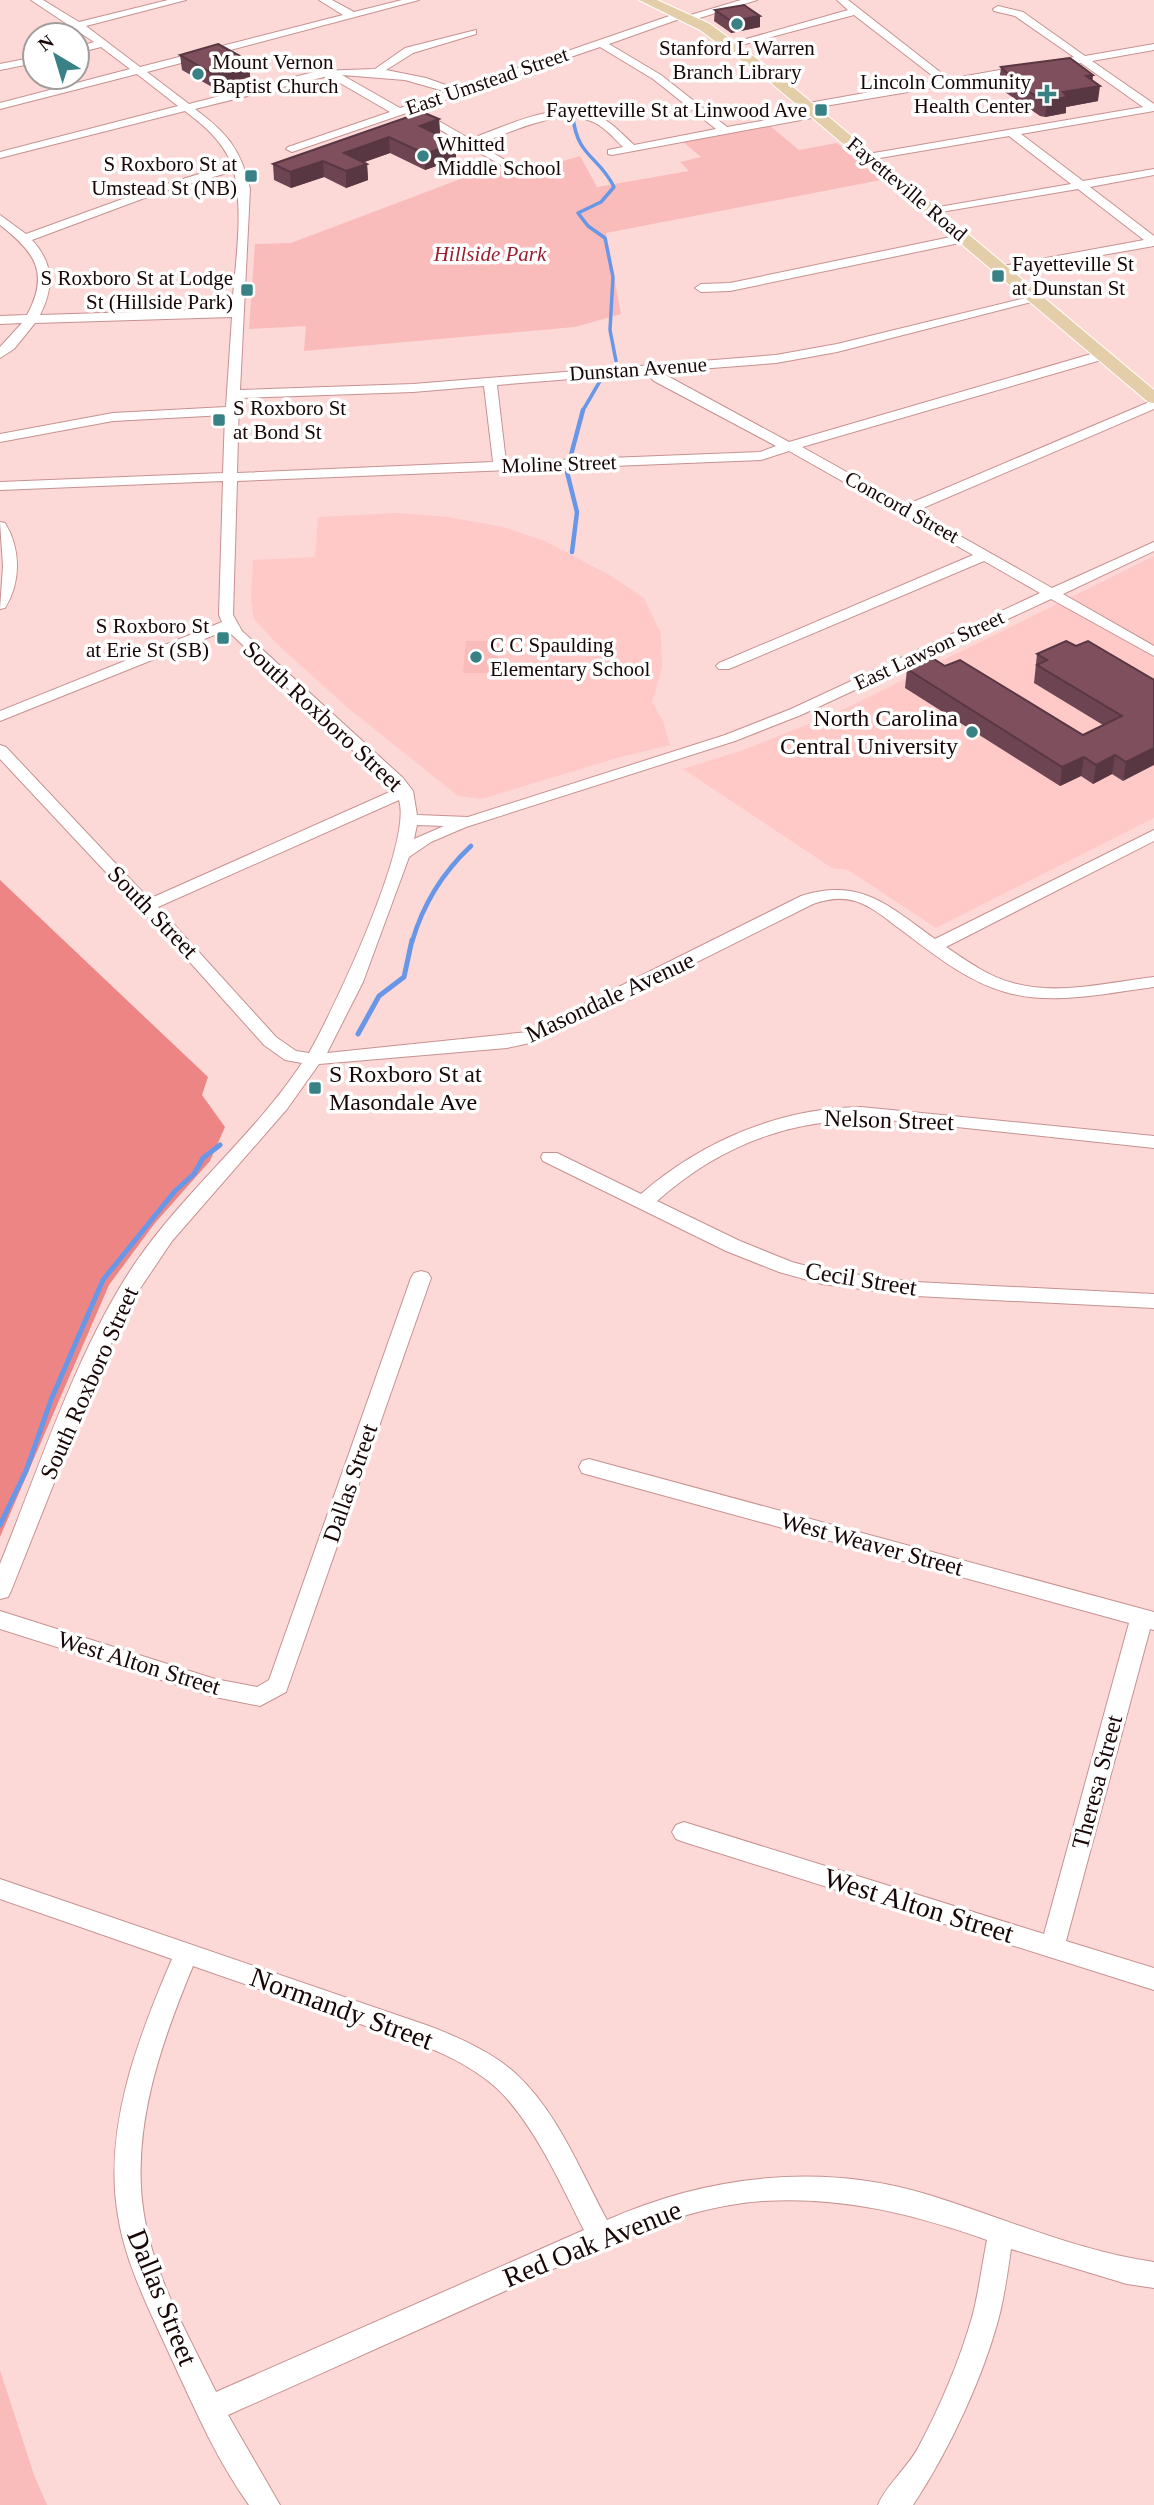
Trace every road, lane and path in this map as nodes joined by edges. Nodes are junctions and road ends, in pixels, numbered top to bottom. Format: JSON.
{"nodes":[{"id":1,"x":36,"y":0,"type":"edge"},
{"id":2,"x":181,"y":0,"type":"edge"},
{"id":3,"x":324,"y":0,"type":"edge"},
{"id":4,"x":414,"y":0,"type":"edge"},
{"id":5,"x":646,"y":0,"type":"edge"},
{"id":6,"x":752,"y":0,"type":"edge"},
{"id":7,"x":842,"y":0,"type":"edge"},
{"id":8,"x":998,"y":9,"type":"dead end"},
{"id":9,"x":856,"y":11,"type":"junction"},
{"id":10,"x":351,"y":15,"type":"junction"},
{"id":11,"x":686,"y":17,"type":"junction"},
{"id":12,"x":71,"y":21,"type":"edge"},
{"id":13,"x":91,"y":22,"type":"edge"},
{"id":14,"x":472,"y":32,"type":"dead end"},
{"id":15,"x":91,"y":35,"type":"edge"},
{"id":16,"x":599,"y":42,"type":"junction"},
{"id":17,"x":102,"y":43,"type":"junction"},
{"id":18,"x":730,"y":45,"type":"junction"},
{"id":19,"x":91,"y":46,"type":"edge"},
{"id":20,"x":1154,"y":47,"type":"edge"},
{"id":21,"x":1082,"y":59,"type":"junction"},
{"id":22,"x":21,"y":62,"type":"edge"},
{"id":23,"x":0,"y":66,"type":"edge"},
{"id":24,"x":138,"y":71,"type":"junction"},
{"id":25,"x":378,"y":72,"type":"junction"},
{"id":26,"x":329,"y":73,"type":"junction"},
{"id":27,"x":947,"y":82,"type":"junction"},
{"id":28,"x":456,"y":92,"type":"junction"},
{"id":29,"x":0,"y":106,"type":"edge"},
{"id":30,"x":186,"y":106,"type":"junction"},
{"id":31,"x":1153,"y":108,"type":"edge"},
{"id":32,"x":404,"y":110,"type":"junction"},
{"id":33,"x":812,"y":110,"type":"junction"},
{"id":34,"x":724,"y":130,"type":"junction"},
{"id":35,"x":1011,"y":132,"type":"junction"},
{"id":36,"x":469,"y":143,"type":"junction"},
{"id":37,"x":631,"y":148,"type":"junction"},
{"id":38,"x":292,"y":149,"type":"dead end"},
{"id":39,"x":612,"y":152,"type":"dead end"},
{"id":40,"x":0,"y":155,"type":"edge"},
{"id":41,"x":868,"y":157,"type":"junction"},
{"id":42,"x":239,"y":166,"type":"junction"},
{"id":43,"x":518,"y":172,"type":"dead end"},
{"id":44,"x":1154,"y":172,"type":"edge"},
{"id":45,"x":1081,"y":185,"type":"junction"},
{"id":46,"x":933,"y":212,"type":"junction"},
{"id":47,"x":0,"y":219,"type":"edge"},
{"id":48,"x":965,"y":238,"type":"junction"},
{"id":49,"x":24,"y":239,"type":"junction"},
{"id":50,"x":1154,"y":242,"type":"edge"},
{"id":51,"x":1003,"y":270,"type":"junction"},
{"id":52,"x":701,"y":288,"type":"dead end"},
{"id":53,"x":1037,"y":299,"type":"junction"},
{"id":54,"x":239,"y":313,"type":"junction"},
{"id":55,"x":0,"y":320,"type":"edge"},
{"id":56,"x":30,"y":320,"type":"junction"},
{"id":57,"x":0,"y":354,"type":"edge"},
{"id":58,"x":1103,"y":355,"type":"junction"},
{"id":59,"x":647,"y":368,"type":"junction"},
{"id":60,"x":490,"y":381,"type":"junction"},
{"id":61,"x":233,"y":394,"type":"junction"},
{"id":62,"x":1154,"y":398,"type":"edge"},
{"id":63,"x":1154,"y":404,"type":"edge"},
{"id":64,"x":232,"y":411,"type":"junction"},
{"id":65,"x":0,"y":438,"type":"edge"},
{"id":66,"x":791,"y":447,"type":"junction"},
{"id":67,"x":500,"y":467,"type":"junction"},
{"id":68,"x":230,"y":476,"type":"junction"},
{"id":69,"x":0,"y":486,"type":"edge"},
{"id":70,"x":906,"y":509,"type":"junction"},
{"id":71,"x":0,"y":526,"type":"edge"},
{"id":72,"x":1154,"y":546,"type":"edge"},
{"id":73,"x":985,"y":555,"type":"junction"},
{"id":74,"x":3,"y":591,"type":"edge"},
{"id":75,"x":1052,"y":593,"type":"junction"},
{"id":76,"x":0,"y":605,"type":"edge"},
{"id":77,"x":230,"y":624,"type":"junction"},
{"id":78,"x":1154,"y":652,"type":"edge"},
{"id":79,"x":724,"y":666,"type":"dead end"},
{"id":80,"x":0,"y":716,"type":"edge"},
{"id":81,"x":0,"y":750,"type":"edge"},
{"id":82,"x":405,"y":791,"type":"junction"},
{"id":83,"x":541,"y":797,"type":"junction"},
{"id":84,"x":410,"y":815,"type":"junction"},
{"id":85,"x":470,"y":822,"type":"junction"},
{"id":86,"x":1154,"y":835,"type":"edge"},
{"id":87,"x":400,"y":855,"type":"junction"},
{"id":88,"x":147,"y":906,"type":"junction"},
{"id":89,"x":936,"y":945,"type":"junction"},
{"id":90,"x":1154,"y":982,"type":"edge"},
{"id":91,"x":314,"y":1059,"type":"junction"},
{"id":92,"x":1154,"y":1142,"type":"edge"},
{"id":93,"x":550,"y":1157,"type":"dead end"},
{"id":94,"x":645,"y":1201,"type":"junction"},
{"id":95,"x":421,"y":1279,"type":"dead end"},
{"id":96,"x":1154,"y":1301,"type":"edge"},
{"id":97,"x":589,"y":1467,"type":"dead end"},
{"id":98,"x":0,"y":1591,"type":"edge"},
{"id":99,"x":1148,"y":1619,"type":"edge"},
{"id":100,"x":0,"y":1620,"type":"edge"},
{"id":101,"x":278,"y":1686,"type":"joint"},
{"id":102,"x":684,"y":1832,"type":"dead end"},
{"id":103,"x":0,"y":1889,"type":"edge"},
{"id":104,"x":1052,"y":1947,"type":"junction"},
{"id":105,"x":187,"y":1953,"type":"junction"},
{"id":106,"x":1154,"y":1979,"type":"edge"},
{"id":107,"x":1001,"y":2233,"type":"junction"},
{"id":108,"x":601,"y":2236,"type":"junction"},
{"id":109,"x":1154,"y":2275,"type":"edge"},
{"id":110,"x":210,"y":2409,"type":"junction"},
{"id":111,"x":266,"y":2505,"type":"edge"},
{"id":112,"x":892,"y":2505,"type":"edge"}],
"edges":[{"from":1,"to":12,"type":"street","name":"South Roxboro Street"},
{"from":2,"to":13,"type":"street"},
{"from":3,"to":10,"type":"street"},
{"from":4,"to":10,"type":"street"},
{"from":5,"to":11,"type":"main road","name":"Fayetteville Road"},
{"from":6,"to":11,"type":"street","name":"East Umstead Street"},
{"from":7,"to":9,"type":"street"},
{"from":8,"to":21,"type":"street"},
{"from":9,"to":18,"type":"street"},
{"from":9,"to":27,"type":"street"},
{"from":10,"to":24,"type":"street"},
{"from":11,"to":16,"type":"street","name":"East Umstead Street"},
{"from":11,"to":18,"type":"main road","name":"Fayetteville Road"},
{"from":14,"to":25,"type":"street"},
{"from":15,"to":17,"type":"street","name":"South Roxboro Street"},
{"from":16,"to":28,"type":"street","name":"East Umstead Street"},
{"from":16,"to":34,"type":"street"},
{"from":17,"to":19,"type":"street"},
{"from":17,"to":24,"type":"street","name":"South Roxboro Street"},
{"from":18,"to":33,"type":"main road","name":"Fayetteville Road"},
{"from":20,"to":21,"type":"street"},
{"from":21,"to":27,"type":"street"},
{"from":21,"to":31,"type":"street"},
{"from":22,"to":23,"type":"street"},
{"from":24,"to":29,"type":"street"},
{"from":24,"to":30,"type":"street","name":"South Roxboro Street"},
{"from":25,"to":26,"type":"street"},
{"from":25,"to":28,"type":"street"},
{"from":26,"to":30,"type":"street"},
{"from":26,"to":32,"type":"street"},
{"from":27,"to":33,"type":"street"},
{"from":28,"to":32,"type":"street","name":"East Umstead Street"},
{"from":30,"to":40,"type":"street"},
{"from":30,"to":42,"type":"street","name":"South Roxboro Street"},
{"from":31,"to":35,"type":"street"},
{"from":32,"to":36,"type":"street"},
{"from":32,"to":38,"type":"street","name":"East Umstead Street"},
{"from":33,"to":34,"type":"street"},
{"from":33,"to":41,"type":"main road","name":"Fayetteville Road"},
{"from":34,"to":37,"type":"street"},
{"from":35,"to":41,"type":"street"},
{"from":35,"to":45,"type":"street"},
{"from":36,"to":37,"type":"street"},
{"from":36,"to":43,"type":"street"},
{"from":37,"to":39,"type":"street"},
{"from":41,"to":46,"type":"main road","name":"Fayetteville Road"},
{"from":42,"to":49,"type":"street"},
{"from":42,"to":54,"type":"street","name":"South Roxboro Street"},
{"from":44,"to":45,"type":"street"},
{"from":45,"to":46,"type":"street"},
{"from":45,"to":50,"type":"street"},
{"from":46,"to":48,"type":"main road","name":"Fayetteville Road"},
{"from":47,"to":49,"type":"street"},
{"from":48,"to":51,"type":"main road","name":"Fayetteville Road"},
{"from":48,"to":52,"type":"street"},
{"from":49,"to":56,"type":"street"},
{"from":50,"to":51,"type":"street"},
{"from":51,"to":53,"type":"main road","name":"Fayetteville Road"},
{"from":53,"to":58,"type":"main road","name":"Fayetteville Road"},
{"from":53,"to":59,"type":"street","name":"Dunstan Avenue"},
{"from":54,"to":56,"type":"street"},
{"from":54,"to":61,"type":"street","name":"South Roxboro Street"},
{"from":55,"to":56,"type":"street"},
{"from":56,"to":57,"type":"street"},
{"from":58,"to":62,"type":"main road","name":"Fayetteville Road"},
{"from":58,"to":66,"type":"street","name":"Moline Street"},
{"from":59,"to":60,"type":"street","name":"Dunstan Avenue"},
{"from":59,"to":66,"type":"street","name":"Concord Street"},
{"from":60,"to":61,"type":"street","name":"Dunstan Avenue"},
{"from":60,"to":67,"type":"street"},
{"from":61,"to":64,"type":"street","name":"South Roxboro Street"},
{"from":63,"to":70,"type":"street"},
{"from":64,"to":65,"type":"street"},
{"from":64,"to":68,"type":"street","name":"South Roxboro Street"},
{"from":66,"to":67,"type":"street","name":"Moline Street"},
{"from":66,"to":70,"type":"street","name":"Concord Street"},
{"from":67,"to":68,"type":"street","name":"Moline Street"},
{"from":68,"to":69,"type":"street","name":"Moline Street"},
{"from":68,"to":77,"type":"street","name":"South Roxboro Street"},
{"from":70,"to":73,"type":"street","name":"Concord Street"},
{"from":71,"to":74,"type":"street"},
{"from":72,"to":75,"type":"street","name":"East Lawson Street"},
{"from":73,"to":75,"type":"street","name":"Concord Street"},
{"from":73,"to":79,"type":"street"},
{"from":74,"to":76,"type":"street"},
{"from":75,"to":78,"type":"street","name":"Concord Street"},
{"from":75,"to":83,"type":"street","name":"East Lawson Street"},
{"from":77,"to":80,"type":"street"},
{"from":77,"to":82,"type":"street","name":"South Roxboro Street"},
{"from":81,"to":88,"type":"street","name":"South Street"},
{"from":82,"to":84,"type":"street","name":"South Roxboro Street"},
{"from":82,"to":88,"type":"street"},
{"from":83,"to":84,"type":"street","name":"East Lawson Street"},
{"from":83,"to":85,"type":"street","name":"East Lawson Street"},
{"from":84,"to":85,"type":"street","name":"East Lawson Street"},
{"from":84,"to":87,"type":"street","name":"South Roxboro Street"},
{"from":85,"to":87,"type":"street"},
{"from":86,"to":89,"type":"street"},
{"from":87,"to":91,"type":"street","name":"South Roxboro Street"},
{"from":88,"to":91,"type":"street","name":"South Street"},
{"from":89,"to":90,"type":"street","name":"Masondale Avenue"},
{"from":89,"to":91,"type":"street","name":"Masondale Avenue"},
{"from":91,"to":98,"type":"street","name":"South Roxboro Street"},
{"from":92,"to":94,"type":"street","name":"Nelson Street"},
{"from":93,"to":94,"type":"street","name":"Cecil Street"},
{"from":94,"to":96,"type":"street","name":"Cecil Street"},
{"from":95,"to":101,"type":"street","name":"Dallas Street"},
{"from":97,"to":99,"type":"street","name":"West Weaver Street"},
{"from":99,"to":104,"type":"street","name":"Theresa Street"},
{"from":100,"to":101,"type":"street","name":"West Alton Street"},
{"from":102,"to":104,"type":"street","name":"West Alton Street"},
{"from":103,"to":105,"type":"street","name":"Normandy Street"},
{"from":104,"to":106,"type":"street","name":"West Alton Street"},
{"from":105,"to":108,"type":"street","name":"Normandy Street"},
{"from":105,"to":110,"type":"street","name":"Dallas Street"},
{"from":107,"to":108,"type":"street","name":"Red Oak Avenue"},
{"from":107,"to":109,"type":"street","name":"Red Oak Avenue"},
{"from":107,"to":112,"type":"street"},
{"from":108,"to":110,"type":"street","name":"Red Oak Avenue"},
{"from":110,"to":111,"type":"street","name":"Dallas Street"}]}
